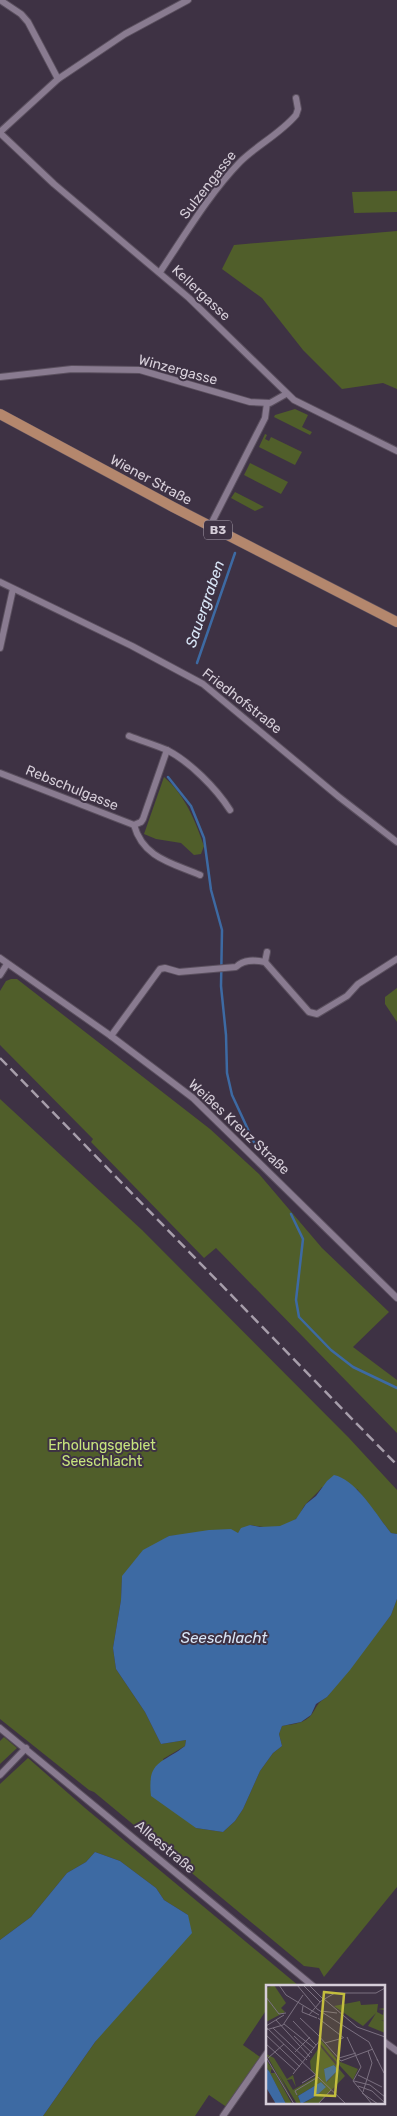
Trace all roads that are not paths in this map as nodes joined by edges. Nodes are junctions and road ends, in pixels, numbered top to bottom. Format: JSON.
{"nodes":[{"id":1,"x":0,"y":0,"type":"edge"},
{"id":2,"x":188,"y":0,"type":"edge"},
{"id":3,"x":58,"y":79,"type":"junction"},
{"id":4,"x":296,"y":98,"type":"dead end"},
{"id":5,"x":0,"y":133,"type":"edge"},
{"id":6,"x":160,"y":272,"type":"junction"},
{"id":7,"x":0,"y":377,"type":"edge"},
{"id":8,"x":286,"y":394,"type":"junction"},
{"id":9,"x":267,"y":403,"type":"junction"},
{"id":10,"x":0,"y":414,"type":"edge"},
{"id":11,"x":397,"y":451,"type":"edge"},
{"id":12,"x":210,"y":526,"type":"junction"},
{"id":13,"x":0,"y":582,"type":"edge"},
{"id":14,"x":13,"y":589,"type":"junction"},
{"id":15,"x":397,"y":622,"type":"edge"},
{"id":16,"x":0,"y":648,"type":"edge"},
{"id":17,"x":130,"y":736,"type":"dead end"},
{"id":18,"x":167,"y":750,"type":"junction"},
{"id":19,"x":0,"y":773,"type":"edge"},
{"id":20,"x":230,"y":810,"type":"dead end"},
{"id":21,"x":134,"y":825,"type":"junction"},
{"id":22,"x":397,"y":842,"type":"edge"},
{"id":23,"x":200,"y":875,"type":"dead end"},
{"id":24,"x":267,"y":952,"type":"dead end"},
{"id":25,"x":0,"y":958,"type":"edge"},
{"id":26,"x":397,"y":958,"type":"edge"},
{"id":27,"x":265,"y":962,"type":"junction"},
{"id":28,"x":7,"y":964,"type":"junction"},
{"id":29,"x":0,"y":975,"type":"edge"},
{"id":30,"x":111,"y":1036,"type":"junction"},
{"id":31,"x":397,"y":1298,"type":"edge"},
{"id":32,"x":0,"y":1728,"type":"edge"},
{"id":33,"x":26,"y":1748,"type":"junction"},
{"id":34,"x":0,"y":1775,"type":"edge"},
{"id":35,"x":312,"y":1985,"type":"edge"},
{"id":36,"x":384,"y":2042,"type":"edge"},
{"id":37,"x":397,"y":2051,"type":"edge"},
{"id":38,"x":266,"y":2054,"type":"edge"},
{"id":39,"x":223,"y":2116,"type":"edge"}],
"edges":[{"from":1,"to":3,"type":"street"},
{"from":2,"to":3,"type":"street"},
{"from":3,"to":5,"type":"street"},
{"from":4,"to":6,"type":"street","name":"Sulzengasse"},
{"from":5,"to":6,"type":"street","name":"Kellergasse"},
{"from":6,"to":8,"type":"street","name":"Kellergasse"},
{"from":7,"to":9,"type":"street","name":"Winzergasse"},
{"from":8,"to":9,"type":"street"},
{"from":8,"to":11,"type":"street","name":"Kellergasse"},
{"from":9,"to":12,"type":"street"},
{"from":10,"to":12,"type":"main road","name":"Wiener Straße","number":"B3"},
{"from":12,"to":15,"type":"main road","name":"Wiener Straße","number":"B3"},
{"from":13,"to":14,"type":"street","name":"Friedhofstraße"},
{"from":14,"to":16,"type":"street"},
{"from":14,"to":22,"type":"street","name":"Friedhofstraße"},
{"from":17,"to":18,"type":"street"},
{"from":18,"to":20,"type":"street"},
{"from":18,"to":21,"type":"street"},
{"from":19,"to":21,"type":"street","name":"Rebschulgasse"},
{"from":21,"to":23,"type":"street"},
{"from":24,"to":27,"type":"street"},
{"from":25,"to":28,"type":"street","name":"Weißes Kreuz Straße"},
{"from":26,"to":27,"type":"street"},
{"from":27,"to":30,"type":"street"},
{"from":28,"to":29,"type":"street"},
{"from":28,"to":30,"type":"street","name":"Weißes Kreuz Straße"},
{"from":30,"to":31,"type":"street","name":"Weißes Kreuz Straße"},
{"from":32,"to":33,"type":"street","name":"Alleestraße"},
{"from":33,"to":34,"type":"street"},
{"from":33,"to":35,"type":"street","name":"Alleestraße"},
{"from":36,"to":37,"type":"street"},
{"from":38,"to":39,"type":"street"}]}
